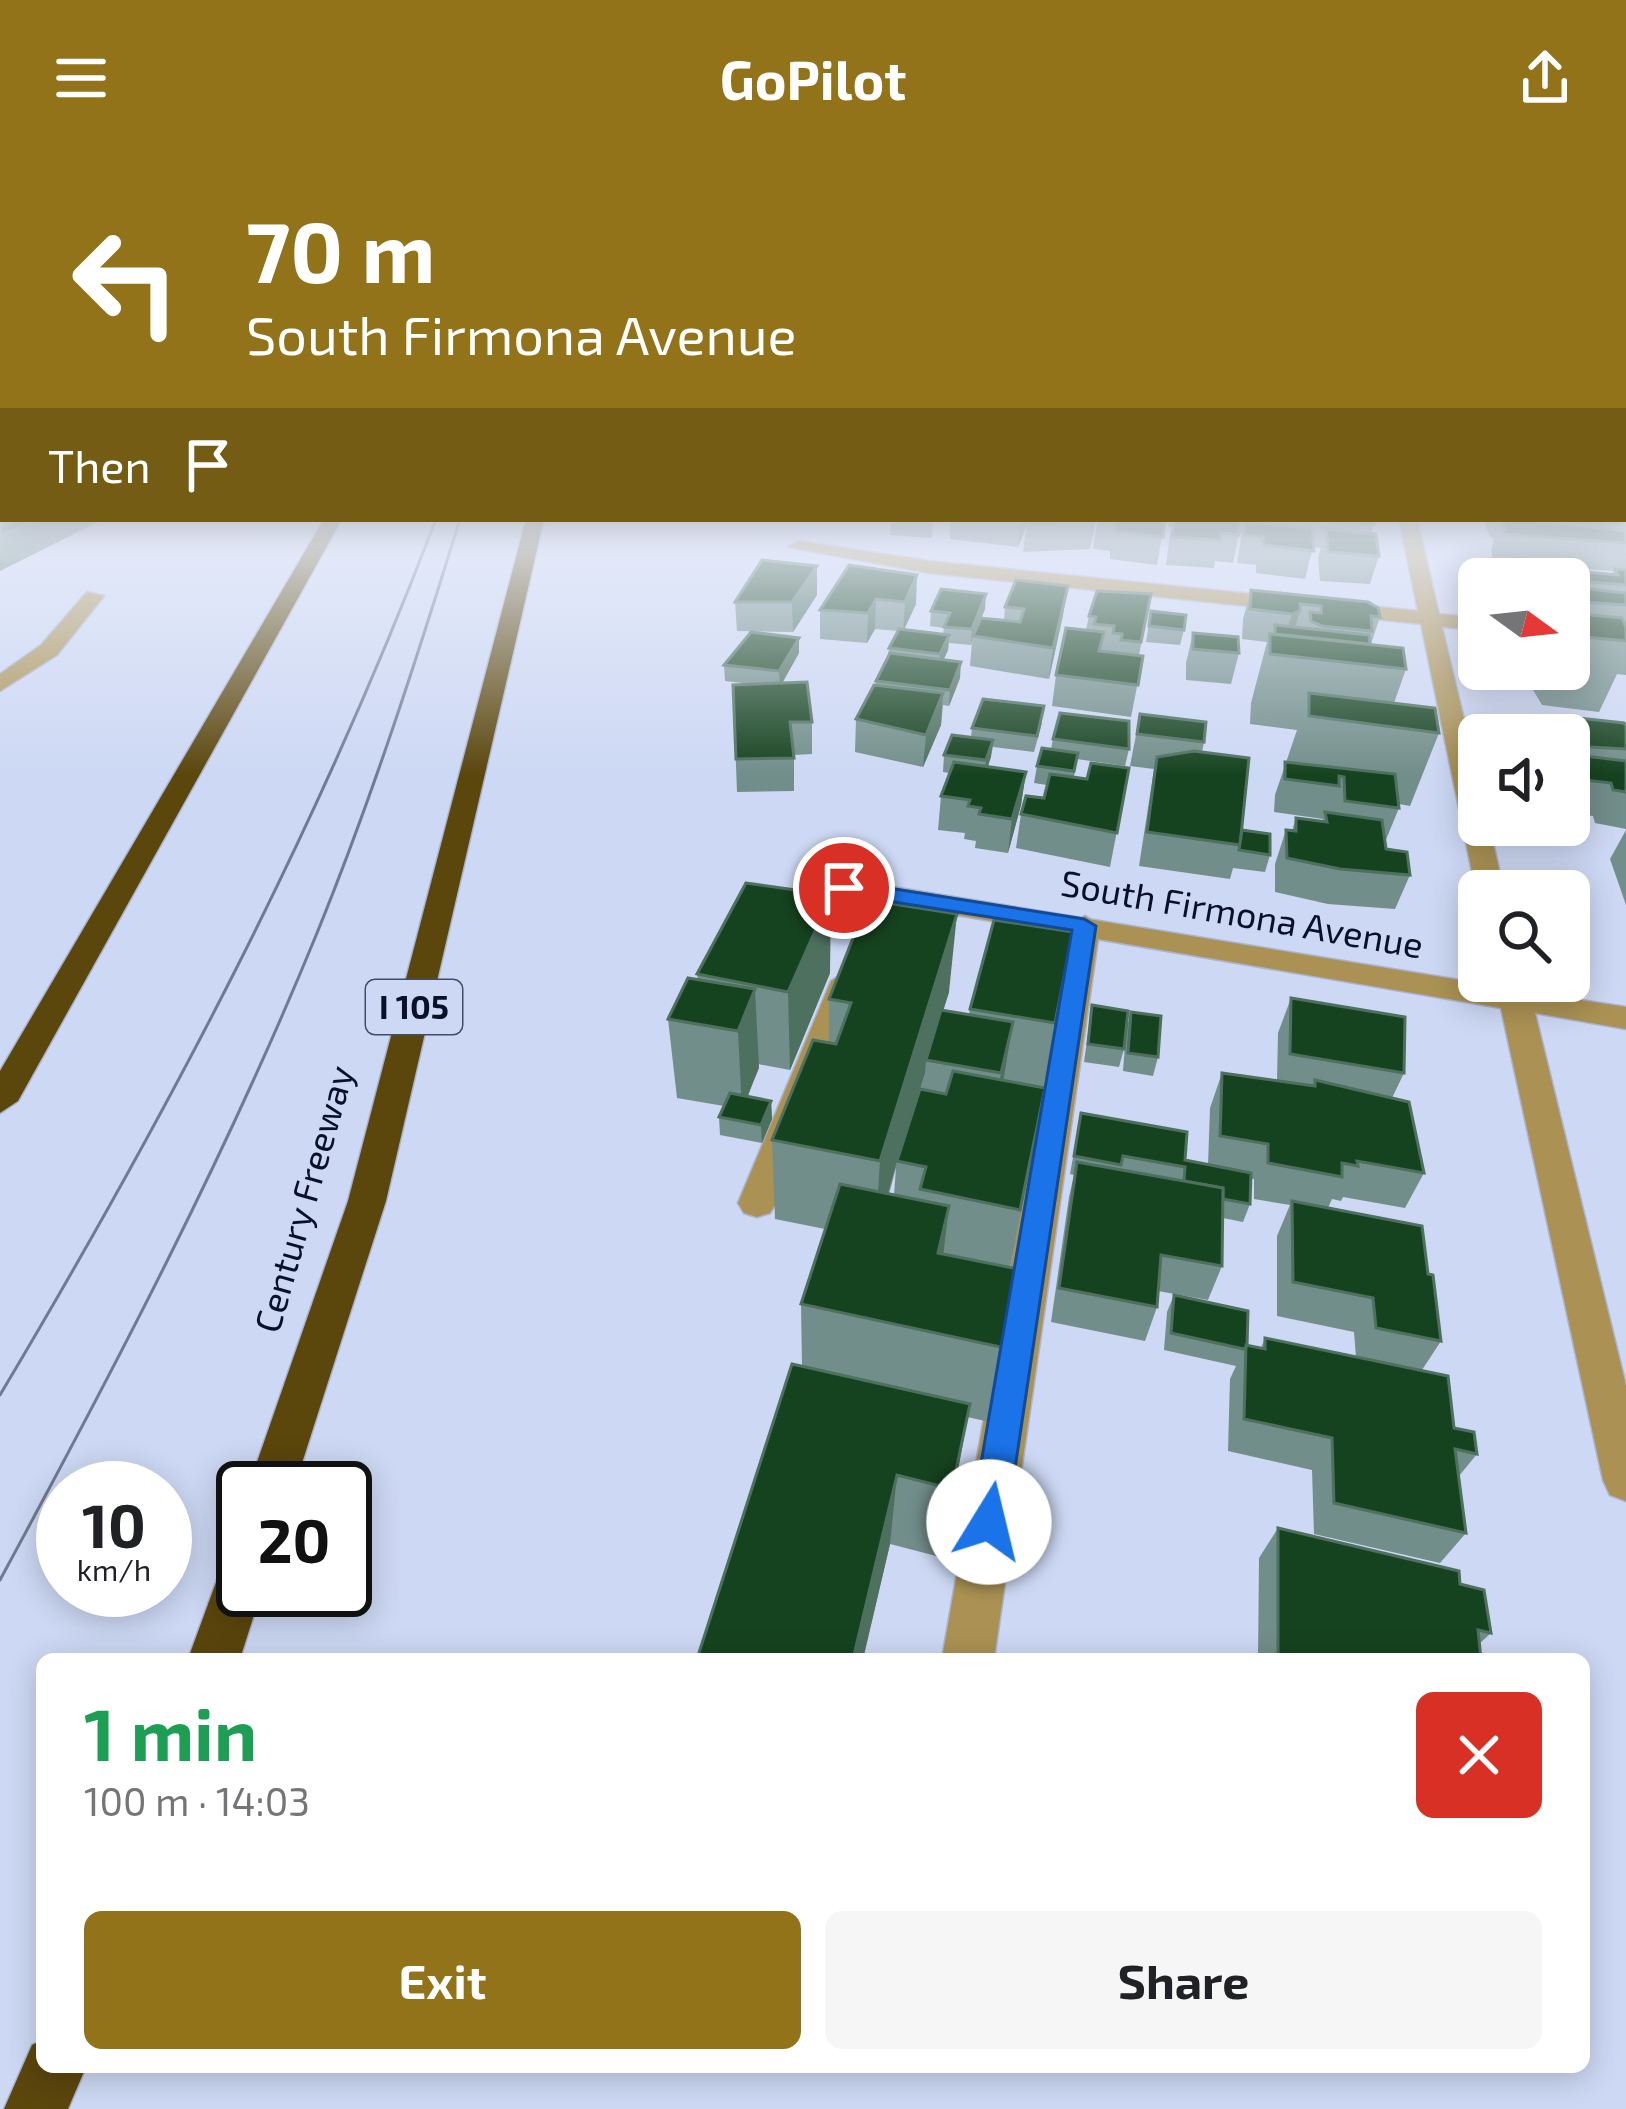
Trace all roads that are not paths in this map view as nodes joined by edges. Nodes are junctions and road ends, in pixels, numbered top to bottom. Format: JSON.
{"nodes":[{"id":1,"x":291,"y":593,"type":"edge"},
{"id":2,"x":517,"y":593,"type":"edge"},
{"id":3,"x":1185,"y":593,"type":"edge"},
{"id":4,"x":1423,"y":593,"type":"edge"},
{"id":5,"x":94,"y":596,"type":"dead end"},
{"id":6,"x":1428,"y":618,"type":"junction"},
{"id":7,"x":1458,"y":622,"type":"edge"},
{"id":8,"x":0,"y":684,"type":"edge"},
{"id":9,"x":1485,"y":870,"type":"edge"},
{"id":10,"x":844,"y":888,"type":"dead end"},
{"id":11,"x":882,"y":894,"type":"junction"},
{"id":12,"x":1084,"y":926,"type":"junction"},
{"id":13,"x":1458,"y":983,"type":"edge"},
{"id":14,"x":1517,"y":1002,"type":"edge"},
{"id":15,"x":1560,"y":1002,"type":"edge"},
{"id":16,"x":1626,"y":1018,"type":"edge"},
{"id":17,"x":0,"y":1101,"type":"edge"},
{"id":18,"x":757,"y":1202,"type":"dead end"},
{"id":19,"x":280,"y":1461,"type":"edge"},
{"id":20,"x":1626,"y":1480,"type":"edge"},
{"id":21,"x":228,"y":1617,"type":"edge"},
{"id":22,"x":216,"y":1653,"type":"edge"},
{"id":23,"x":969,"y":1653,"type":"edge"},
{"id":24,"x":51,"y":2073,"type":"edge"},
{"id":25,"x":36,"y":2109,"type":"edge"}],
"edges":[{"from":1,"to":17,"type":"highway"},
{"from":2,"to":19,"type":"highway","name":"Century Freeway","number":"I 105"},
{"from":3,"to":6,"type":"street"},
{"from":4,"to":6,"type":"street"},
{"from":5,"to":8,"type":"street"},
{"from":6,"to":7,"type":"street"},
{"from":6,"to":9,"type":"street"},
{"from":10,"to":11,"type":"street","name":"South Firmona Avenue"},
{"from":11,"to":12,"type":"street","name":"South Firmona Avenue"},
{"from":11,"to":18,"type":"street"},
{"from":12,"to":13,"type":"street","name":"South Firmona Avenue"},
{"from":12,"to":23,"type":"street"},
{"from":14,"to":20,"type":"street"},
{"from":15,"to":16,"type":"street","name":"South Firmona Avenue"},
{"from":21,"to":22,"type":"highway"},
{"from":24,"to":25,"type":"highway"}]}
